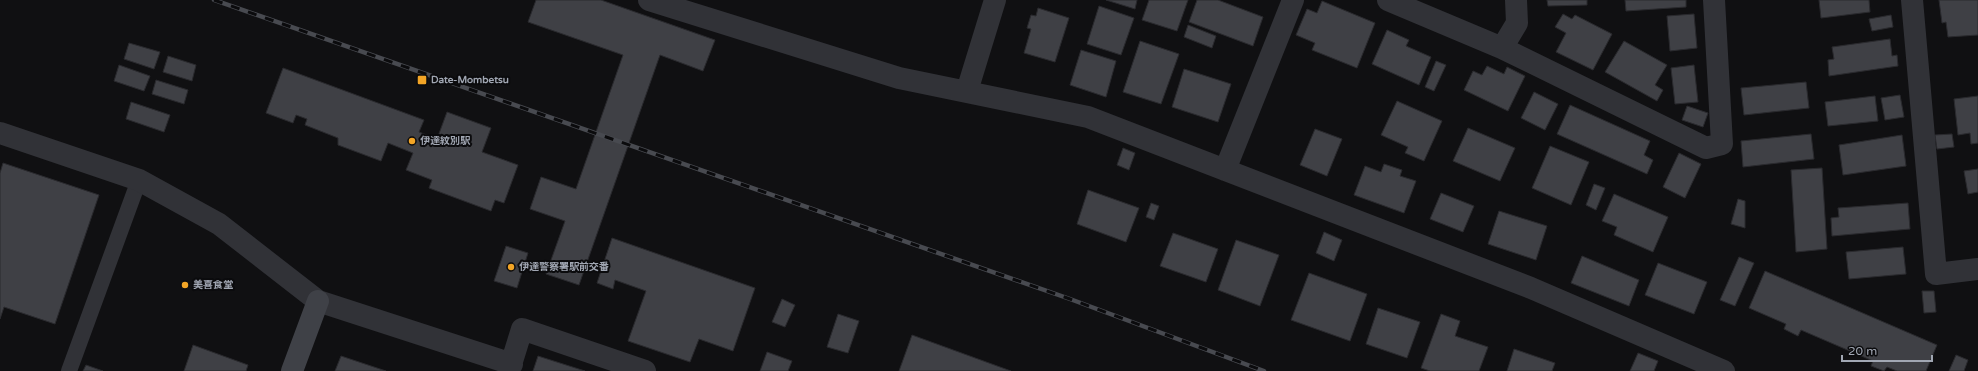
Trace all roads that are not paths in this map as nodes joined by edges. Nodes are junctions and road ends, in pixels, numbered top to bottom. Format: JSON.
{"nodes":[{"id":1,"x":649,"y":0,"type":"edge"},
{"id":2,"x":996,"y":0,"type":"edge"},
{"id":3,"x":1293,"y":0,"type":"edge"},
{"id":4,"x":1388,"y":0,"type":"edge"},
{"id":5,"x":1516,"y":0,"type":"edge"},
{"id":6,"x":1714,"y":0,"type":"edge"},
{"id":7,"x":1912,"y":0,"type":"edge"},
{"id":8,"x":1502,"y":48,"type":"junction"},
{"id":9,"x":967,"y":92,"type":"junction"},
{"id":10,"x":0,"y":133,"type":"edge"},
{"id":11,"x":1225,"y":170,"type":"junction"},
{"id":12,"x":139,"y":180,"type":"junction"},
{"id":13,"x":1978,"y":269,"type":"edge"},
{"id":14,"x":318,"y":301,"type":"junction"},
{"id":15,"x":510,"y":367,"type":"edge"},
{"id":16,"x":69,"y":371,"type":"edge"},
{"id":17,"x":292,"y":371,"type":"edge"},
{"id":18,"x":645,"y":371,"type":"edge"},
{"id":19,"x":1724,"y":371,"type":"edge"}],
"edges":[{"from":1,"to":9,"type":"street"},
{"from":2,"to":9,"type":"street"},
{"from":3,"to":11,"type":"street"},
{"from":4,"to":8,"type":"street"},
{"from":5,"to":8,"type":"street"},
{"from":6,"to":8,"type":"street"},
{"from":7,"to":13,"type":"street"},
{"from":9,"to":11,"type":"street"},
{"from":10,"to":12,"type":"street"},
{"from":11,"to":19,"type":"street"},
{"from":12,"to":14,"type":"street"},
{"from":12,"to":16,"type":"lane"},
{"from":14,"to":15,"type":"street"},
{"from":14,"to":17,"type":"main road"},
{"from":15,"to":18,"type":"street"}]}
